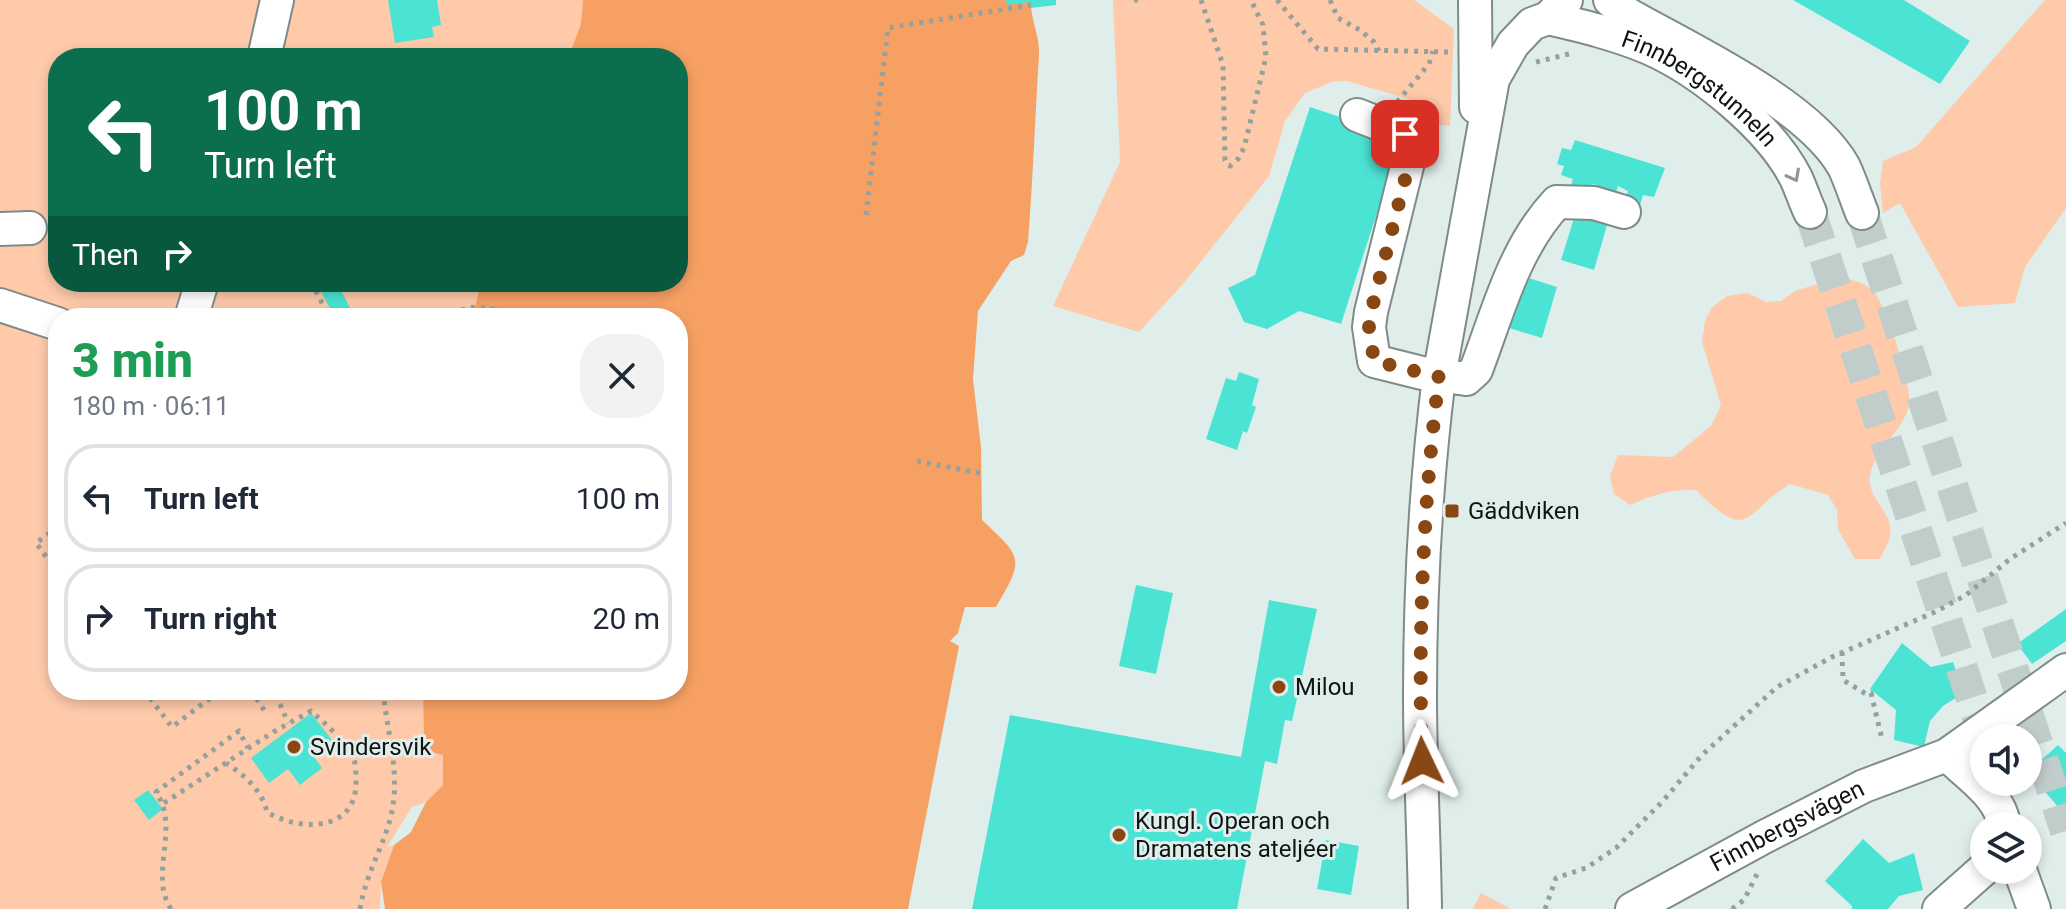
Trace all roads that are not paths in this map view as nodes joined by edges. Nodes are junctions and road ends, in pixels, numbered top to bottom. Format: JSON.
{"nodes":[{"id":1,"x":277,"y":0,"type":"edge"},
{"id":2,"x":1475,"y":0,"type":"edge"},
{"id":3,"x":1481,"y":0,"type":"edge"},
{"id":4,"x":1610,"y":0,"type":"edge"},
{"id":5,"x":1549,"y":14,"type":"edge"},
{"id":6,"x":266,"y":48,"type":"edge"},
{"id":7,"x":1357,"y":115,"type":"dead end"},
{"id":8,"x":1477,"y":170,"type":"junction"},
{"id":9,"x":1624,"y":212,"type":"dead end"},
{"id":10,"x":1810,"y":212,"type":"tunnel mouth"},
{"id":11,"x":1862,"y":213,"type":"tunnel mouth"},
{"id":12,"x":0,"y":305,"type":"edge"},
{"id":13,"x":48,"y":321,"type":"edge"},
{"id":14,"x":1439,"y":377,"type":"junction"},
{"id":15,"x":2066,"y":670,"type":"edge"},
{"id":16,"x":1947,"y":755,"type":"junction"},
{"id":17,"x":2000,"y":812,"type":"edge"},
{"id":18,"x":1970,"y":881,"type":"edge"},
{"id":19,"x":2025,"y":884,"type":"edge"},
{"id":20,"x":1425,"y":909,"type":"edge"},
{"id":21,"x":1632,"y":909,"type":"edge"},
{"id":22,"x":1939,"y":909,"type":"edge"},
{"id":23,"x":2034,"y":909,"type":"edge"}],
"edges":[{"from":1,"to":6,"type":"street"},
{"from":2,"to":8,"type":"street"},
{"from":3,"to":5,"type":"street","name":"Finnbergstunneln"},
{"from":4,"to":11,"type":"street","name":"Finnbergstunneln"},
{"from":5,"to":8,"type":"street"},
{"from":5,"to":10,"type":"street","name":"Finnbergstunneln","one_way":true},
{"from":7,"to":14,"type":"street"},
{"from":8,"to":14,"type":"street"},
{"from":9,"to":14,"type":"street"},
{"from":12,"to":13,"type":"street"},
{"from":14,"to":20,"type":"street"},
{"from":15,"to":16,"type":"street","name":"Finnbergsvägen"},
{"from":16,"to":17,"type":"street"},
{"from":16,"to":21,"type":"street","name":"Finnbergsvägen"},
{"from":18,"to":22,"type":"street"},
{"from":19,"to":23,"type":"street"}]}
